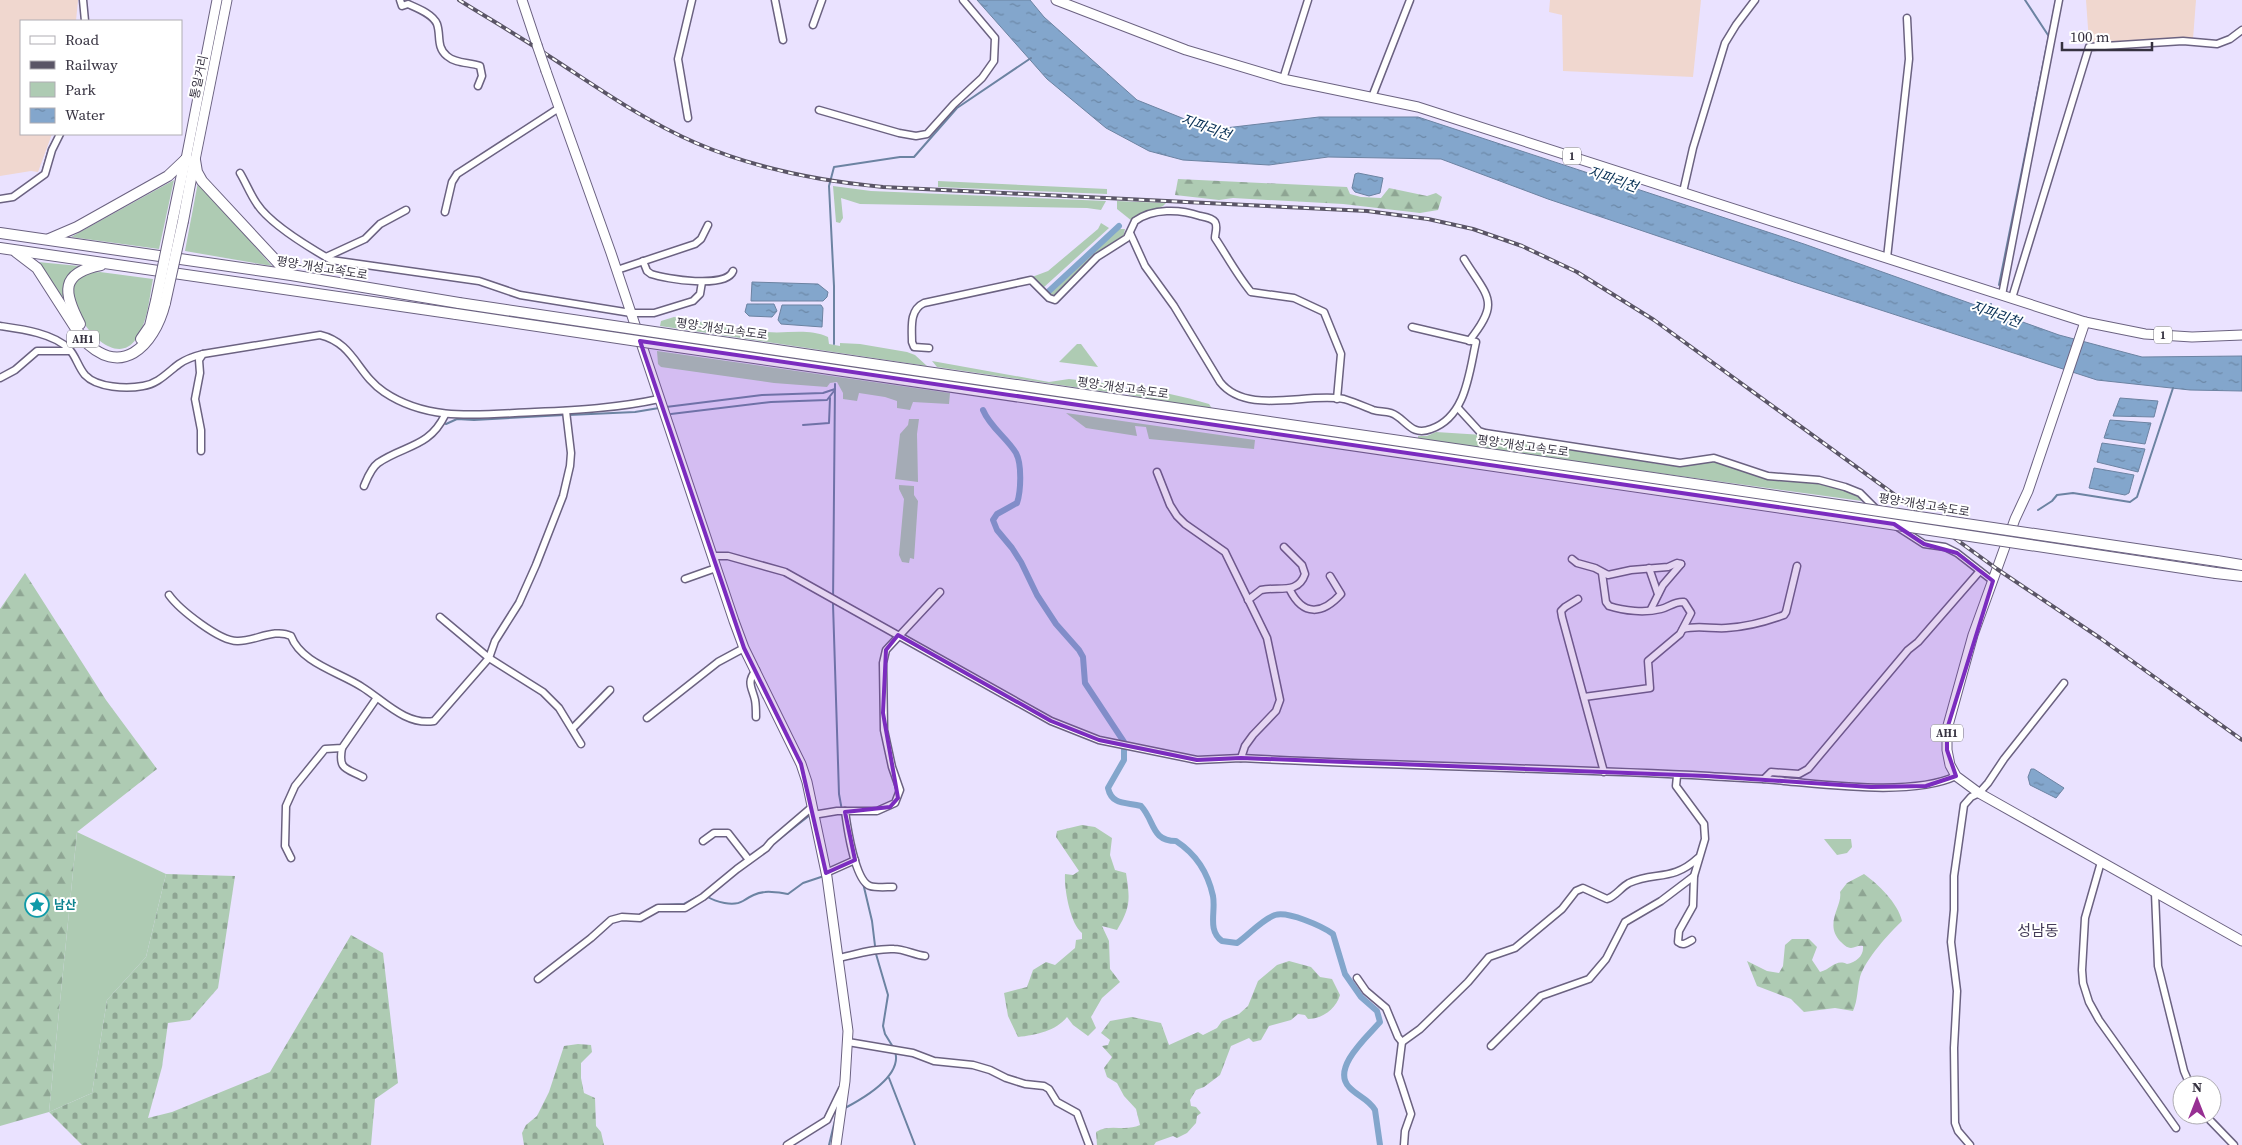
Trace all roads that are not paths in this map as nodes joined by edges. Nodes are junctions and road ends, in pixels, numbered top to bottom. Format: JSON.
{"nodes":[{"id":1,"x":84,"y":0,"type":"edge"},
{"id":2,"x":218,"y":0,"type":"edge"},
{"id":3,"x":227,"y":0,"type":"edge"},
{"id":4,"x":400,"y":0,"type":"edge"},
{"id":5,"x":522,"y":0,"type":"edge"},
{"id":6,"x":692,"y":0,"type":"edge"},
{"id":7,"x":776,"y":0,"type":"edge"},
{"id":8,"x":822,"y":0,"type":"edge"},
{"id":9,"x":963,"y":0,"type":"edge"},
{"id":10,"x":1056,"y":0,"type":"edge"},
{"id":11,"x":1308,"y":0,"type":"edge"},
{"id":12,"x":1410,"y":0,"type":"edge"},
{"id":13,"x":1755,"y":0,"type":"edge"},
{"id":14,"x":2059,"y":0,"type":"edge"},
{"id":15,"x":1907,"y":18,"type":"dead end"},
{"id":16,"x":85,"y":20,"type":"edge"},
{"id":17,"x":812,"y":24,"type":"dead end"},
{"id":18,"x":2242,"y":30,"type":"edge"},
{"id":19,"x":784,"y":40,"type":"dead end"},
{"id":20,"x":1283,"y":79,"type":"junction"},
{"id":21,"x":478,"y":86,"type":"dead end"},
{"id":22,"x":1372,"y":97,"type":"junction"},
{"id":23,"x":559,"y":108,"type":"junction"},
{"id":24,"x":819,"y":110,"type":"dead end"},
{"id":25,"x":688,"y":118,"type":"dead end"},
{"id":26,"x":60,"y":135,"type":"edge"},
{"id":27,"x":190,"y":159,"type":"junction"},
{"id":28,"x":240,"y":173,"type":"dead end"},
{"id":29,"x":1683,"y":192,"type":"junction"},
{"id":30,"x":0,"y":199,"type":"edge"},
{"id":31,"x":406,"y":210,"type":"dead end"},
{"id":32,"x":445,"y":212,"type":"dead end"},
{"id":33,"x":708,"y":225,"type":"dead end"},
{"id":34,"x":0,"y":233,"type":"edge"},
{"id":35,"x":1130,"y":233,"type":"junction"},
{"id":36,"x":47,"y":240,"type":"junction"},
{"id":37,"x":5,"y":249,"type":"edge"},
{"id":38,"x":326,"y":257,"type":"junction"},
{"id":39,"x":1887,"y":258,"type":"junction"},
{"id":40,"x":1464,"y":259,"type":"dead end"},
{"id":41,"x":643,"y":261,"type":"junction"},
{"id":42,"x":109,"y":263,"type":"junction"},
{"id":43,"x":617,"y":270,"type":"junction"},
{"id":44,"x":733,"y":270,"type":"dead end"},
{"id":45,"x":291,"y":275,"type":"junction"},
{"id":46,"x":702,"y":282,"type":"junction"},
{"id":47,"x":2002,"y":295,"type":"junction"},
{"id":48,"x":2012,"y":298,"type":"junction"},
{"id":49,"x":161,"y":302,"type":"junction"},
{"id":50,"x":631,"y":313,"type":"junction"},
{"id":51,"x":2085,"y":322,"type":"junction"},
{"id":52,"x":0,"y":326,"type":"edge"},
{"id":53,"x":1412,"y":327,"type":"dead end"},
{"id":54,"x":2242,"y":335,"type":"edge"},
{"id":55,"x":1469,"y":341,"type":"junction"},
{"id":56,"x":929,"y":348,"type":"dead end"},
{"id":57,"x":70,"y":351,"type":"junction"},
{"id":58,"x":204,"y":354,"type":"junction"},
{"id":59,"x":0,"y":378,"type":"edge"},
{"id":60,"x":1337,"y":398,"type":"junction"},
{"id":61,"x":661,"y":405,"type":"junction"},
{"id":62,"x":1458,"y":408,"type":"junction"},
{"id":63,"x":445,"y":414,"type":"junction"},
{"id":64,"x":567,"y":414,"type":"junction"},
{"id":65,"x":201,"y":451,"type":"dead end"},
{"id":66,"x":1157,"y":472,"type":"dead end"},
{"id":67,"x":364,"y":486,"type":"dead end"},
{"id":68,"x":1284,"y":547,"type":"dead end"},
{"id":69,"x":712,"y":556,"type":"junction"},
{"id":70,"x":1572,"y":559,"type":"dead end"},
{"id":71,"x":2242,"y":565,"type":"edge"},
{"id":72,"x":1797,"y":566,"type":"dead end"},
{"id":73,"x":716,"y":568,"type":"junction"},
{"id":74,"x":1648,"y":568,"type":"junction"},
{"id":75,"x":1979,"y":572,"type":"junction"},
{"id":76,"x":1602,"y":573,"type":"junction"},
{"id":77,"x":1330,"y":576,"type":"dead end"},
{"id":78,"x":2242,"y":576,"type":"edge"},
{"id":79,"x":685,"y":578,"type":"dead end"},
{"id":80,"x":1993,"y":581,"type":"junction"},
{"id":81,"x":1290,"y":590,"type":"junction"},
{"id":82,"x":940,"y":592,"type":"dead end"},
{"id":83,"x":1658,"y":594,"type":"junction"},
{"id":84,"x":169,"y":595,"type":"dead end"},
{"id":85,"x":1578,"y":599,"type":"dead end"},
{"id":86,"x":1248,"y":600,"type":"junction"},
{"id":87,"x":1651,"y":608,"type":"junction"},
{"id":88,"x":440,"y":617,"type":"dead end"},
{"id":89,"x":1683,"y":629,"type":"junction"},
{"id":90,"x":898,"y":635,"type":"junction"},
{"id":91,"x":744,"y":648,"type":"junction"},
{"id":92,"x":489,"y":658,"type":"junction"},
{"id":93,"x":756,"y":670,"type":"junction"},
{"id":94,"x":2064,"y":683,"type":"dead end"},
{"id":95,"x":610,"y":690,"type":"dead end"},
{"id":96,"x":1584,"y":697,"type":"junction"},
{"id":97,"x":376,"y":699,"type":"junction"},
{"id":98,"x":756,"y":716,"type":"dead end"},
{"id":99,"x":647,"y":718,"type":"dead end"},
{"id":100,"x":573,"y":728,"type":"junction"},
{"id":101,"x":581,"y":744,"type":"dead end"},
{"id":102,"x":342,"y":748,"type":"junction"},
{"id":103,"x":1241,"y":758,"type":"junction"},
{"id":104,"x":1604,"y":772,"type":"junction"},
{"id":105,"x":1677,"y":776,"type":"junction"},
{"id":106,"x":1956,"y":776,"type":"junction"},
{"id":107,"x":363,"y":777,"type":"dead end"},
{"id":108,"x":1764,"y":779,"type":"junction"},
{"id":109,"x":1979,"y":793,"type":"junction"},
{"id":110,"x":845,"y":811,"type":"junction"},
{"id":111,"x":813,"y":812,"type":"junction"},
{"id":112,"x":703,"y":841,"type":"dead end"},
{"id":113,"x":291,"y":858,"type":"dead end"},
{"id":114,"x":1698,"y":858,"type":"junction"},
{"id":115,"x":749,"y":860,"type":"junction"},
{"id":116,"x":855,"y":860,"type":"junction"},
{"id":117,"x":2101,"y":862,"type":"junction"},
{"id":118,"x":826,"y":875,"type":"junction"},
{"id":119,"x":1694,"y":876,"type":"junction"},
{"id":120,"x":894,"y":887,"type":"dead end"},
{"id":121,"x":2155,"y":893,"type":"junction"},
{"id":122,"x":1692,"y":940,"type":"dead end"},
{"id":123,"x":2242,"y":941,"type":"edge"},
{"id":124,"x":925,"y":956,"type":"dead end"},
{"id":125,"x":839,"y":958,"type":"junction"},
{"id":126,"x":1357,"y":978,"type":"dead end"},
{"id":127,"x":538,"y":979,"type":"dead end"},
{"id":128,"x":848,"y":1042,"type":"junction"},
{"id":129,"x":1402,"y":1042,"type":"junction"},
{"id":130,"x":1491,"y":1046,"type":"dead end"},
{"id":131,"x":2186,"y":1075,"type":"edge"},
{"id":132,"x":845,"y":1081,"type":"junction"},
{"id":133,"x":2215,"y":1125,"type":"edge"},
{"id":134,"x":2176,"y":1128,"type":"dead end"},
{"id":135,"x":788,"y":1145,"type":"edge"},
{"id":136,"x":836,"y":1145,"type":"edge"},
{"id":137,"x":1089,"y":1145,"type":"edge"},
{"id":138,"x":1404,"y":1145,"type":"edge"},
{"id":139,"x":1970,"y":1145,"type":"edge"},
{"id":140,"x":2234,"y":1145,"type":"edge"}],
"edges":[{"from":1,"to":16,"type":"street"},
{"from":2,"to":27,"type":"main road","name":"통일거리"},
{"from":3,"to":27,"type":"main road","name":"통일거리"},
{"from":4,"to":21,"type":"street"},
{"from":5,"to":23,"type":"main road","bridge":true},
{"from":6,"to":25,"type":"street"},
{"from":7,"to":19,"type":"street"},
{"from":8,"to":17,"type":"street"},
{"from":9,"to":24,"type":"street"},
{"from":10,"to":20,"type":"main road","number":"1"},
{"from":11,"to":20,"type":"street"},
{"from":12,"to":22,"type":"street"},
{"from":13,"to":29,"type":"street"},
{"from":14,"to":47,"type":"street"},
{"from":15,"to":39,"type":"street"},
{"from":18,"to":48,"type":"street"},
{"from":20,"to":22,"type":"main road","number":"1"},
{"from":22,"to":29,"type":"main road","number":"1"},
{"from":23,"to":32,"type":"street"},
{"from":23,"to":43,"type":"main road"},
{"from":26,"to":30,"type":"street"},
{"from":27,"to":36,"type":"highway"},
{"from":27,"to":45,"type":"highway"},
{"from":27,"to":49,"type":"highway","bridge":true},
{"from":28,"to":38,"type":"street"},
{"from":29,"to":39,"type":"main road","number":"1"},
{"from":31,"to":38,"type":"street"},
{"from":33,"to":41,"type":"street"},
{"from":34,"to":36,"type":"highway","name":"평양-개성고속도로"},
{"from":35,"to":56,"type":"street"},
{"from":35,"to":60,"type":"street"},
{"from":35,"to":60,"type":"street"},
{"from":36,"to":45,"type":"highway","name":"평양-개성고속도로"},
{"from":37,"to":42,"type":"highway","name":"평양-개성고속도로"},
{"from":37,"to":49,"type":"highway","number":"AH1"},
{"from":38,"to":50,"type":"street"},
{"from":39,"to":47,"type":"main road","number":"1"},
{"from":40,"to":55,"type":"street"},
{"from":41,"to":43,"type":"street"},
{"from":41,"to":46,"type":"street"},
{"from":42,"to":49,"type":"highway"},
{"from":42,"to":78,"type":"highway","name":"평양-개성고속도로","bridge":true},
{"from":43,"to":50,"type":"main road"},
{"from":44,"to":46,"type":"street"},
{"from":45,"to":71,"type":"highway","name":"평양-개성고속도로","bridge":true},
{"from":46,"to":50,"type":"street"},
{"from":47,"to":48,"type":"main road","number":"1"},
{"from":48,"to":51,"type":"main road","number":"1"},
{"from":50,"to":61,"type":"main road"},
{"from":51,"to":54,"type":"main road","number":"1"},
{"from":51,"to":80,"type":"main road","number":"AH1"},
{"from":52,"to":57,"type":"street"},
{"from":53,"to":55,"type":"street"},
{"from":55,"to":62,"type":"street"},
{"from":57,"to":58,"type":"street"},
{"from":57,"to":59,"type":"street"},
{"from":58,"to":63,"type":"street"},
{"from":58,"to":65,"type":"street"},
{"from":60,"to":62,"type":"street"},
{"from":61,"to":64,"type":"street"},
{"from":61,"to":69,"type":"main road"},
{"from":62,"to":75,"type":"street"},
{"from":63,"to":64,"type":"street"},
{"from":63,"to":67,"type":"street"},
{"from":64,"to":92,"type":"street"},
{"from":66,"to":86,"type":"street"},
{"from":68,"to":81,"type":"street"},
{"from":69,"to":73,"type":"main road"},
{"from":69,"to":90,"type":"street"},
{"from":70,"to":76,"type":"street"},
{"from":72,"to":89,"type":"street"},
{"from":73,"to":79,"type":"street"},
{"from":73,"to":91,"type":"main road"},
{"from":74,"to":76,"type":"street"},
{"from":74,"to":83,"type":"street"},
{"from":74,"to":83,"type":"street"},
{"from":75,"to":80,"type":"street"},
{"from":75,"to":108,"type":"street"},
{"from":76,"to":87,"type":"street"},
{"from":77,"to":81,"type":"street"},
{"from":80,"to":106,"type":"main road","number":"AH1"},
{"from":81,"to":86,"type":"street"},
{"from":82,"to":90,"type":"street"},
{"from":83,"to":87,"type":"street"},
{"from":84,"to":97,"type":"street"},
{"from":85,"to":96,"type":"street"},
{"from":86,"to":103,"type":"street"},
{"from":87,"to":89,"type":"street"},
{"from":88,"to":92,"type":"street"},
{"from":89,"to":96,"type":"street"},
{"from":90,"to":103,"type":"street"},
{"from":90,"to":110,"type":"street"},
{"from":91,"to":93,"type":"main road"},
{"from":91,"to":99,"type":"street"},
{"from":92,"to":97,"type":"street"},
{"from":92,"to":100,"type":"street"},
{"from":93,"to":98,"type":"street"},
{"from":93,"to":111,"type":"main road"},
{"from":94,"to":109,"type":"street"},
{"from":95,"to":100,"type":"street"},
{"from":96,"to":104,"type":"street"},
{"from":97,"to":102,"type":"street"},
{"from":100,"to":101,"type":"street"},
{"from":102,"to":107,"type":"street"},
{"from":102,"to":113,"type":"street"},
{"from":103,"to":104,"type":"street"},
{"from":104,"to":105,"type":"street"},
{"from":105,"to":108,"type":"street"},
{"from":105,"to":114,"type":"street"},
{"from":106,"to":108,"type":"street"},
{"from":106,"to":109,"type":"main road"},
{"from":109,"to":117,"type":"main road"},
{"from":109,"to":139,"type":"street"},
{"from":110,"to":111,"type":"street"},
{"from":110,"to":116,"type":"street"},
{"from":111,"to":115,"type":"street"},
{"from":111,"to":118,"type":"main road"},
{"from":112,"to":115,"type":"street"},
{"from":114,"to":119,"type":"street"},
{"from":114,"to":129,"type":"street"},
{"from":115,"to":127,"type":"street"},
{"from":116,"to":118,"type":"street"},
{"from":116,"to":120,"type":"street"},
{"from":117,"to":121,"type":"main road"},
{"from":117,"to":134,"type":"street"},
{"from":118,"to":125,"type":"main road"},
{"from":119,"to":122,"type":"street"},
{"from":119,"to":130,"type":"street"},
{"from":121,"to":123,"type":"main road"},
{"from":121,"to":131,"type":"street"},
{"from":124,"to":125,"type":"street"},
{"from":125,"to":128,"type":"main road"},
{"from":126,"to":129,"type":"street"},
{"from":128,"to":132,"type":"main road"},
{"from":128,"to":137,"type":"street"},
{"from":129,"to":138,"type":"street"},
{"from":132,"to":135,"type":"street"},
{"from":132,"to":136,"type":"main road"},
{"from":133,"to":140,"type":"street"}]}
